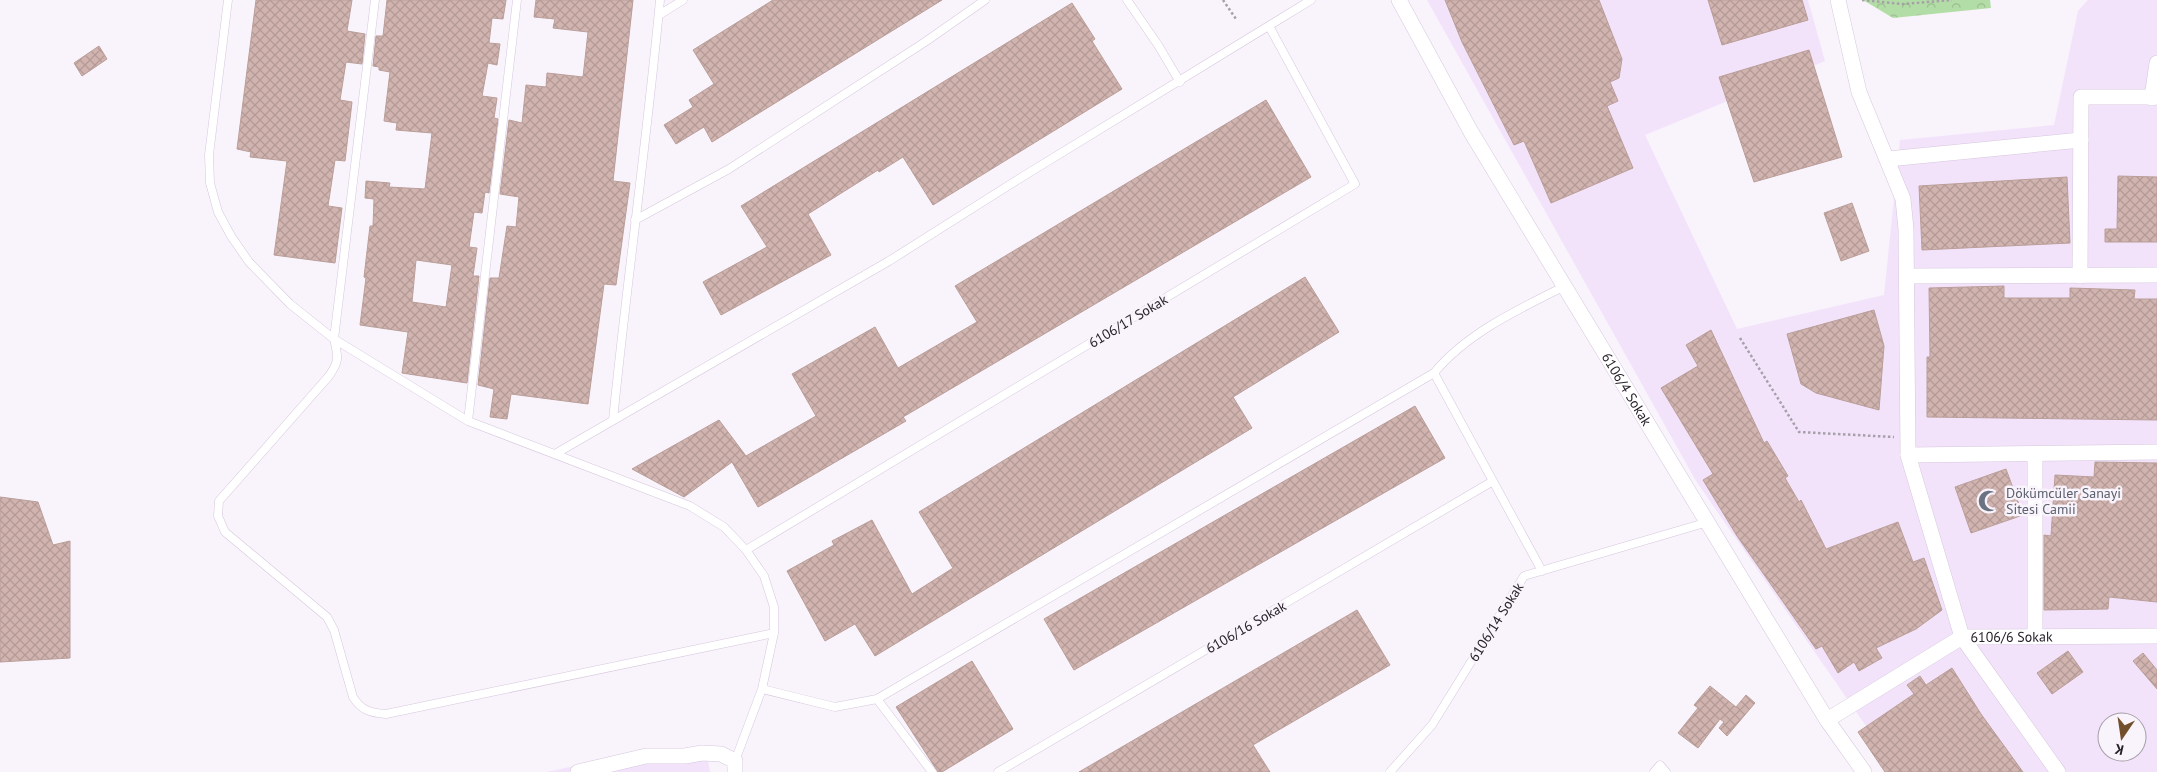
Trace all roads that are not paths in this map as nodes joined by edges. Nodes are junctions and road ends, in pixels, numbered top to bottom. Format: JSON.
{"nodes":[{"id":1,"x":228,"y":0,"type":"edge"},
{"id":2,"x":375,"y":0,"type":"edge"},
{"id":3,"x":517,"y":0,"type":"edge"},
{"id":4,"x":660,"y":0,"type":"edge"},
{"id":5,"x":683,"y":0,"type":"edge"},
{"id":6,"x":985,"y":0,"type":"edge"},
{"id":7,"x":1127,"y":0,"type":"edge"},
{"id":8,"x":1311,"y":0,"type":"edge"},
{"id":9,"x":1399,"y":0,"type":"edge"},
{"id":10,"x":1838,"y":0,"type":"edge"},
{"id":11,"x":659,"y":15,"type":"junction"},
{"id":12,"x":1269,"y":26,"type":"junction"},
{"id":13,"x":2157,"y":63,"type":"edge"},
{"id":14,"x":1180,"y":82,"type":"junction"},
{"id":15,"x":2154,"y":98,"type":"edge"},
{"id":16,"x":2081,"y":140,"type":"junction"},
{"id":17,"x":1888,"y":159,"type":"junction"},
{"id":18,"x":635,"y":220,"type":"junction"},
{"id":19,"x":2157,"y":275,"type":"edge"},
{"id":20,"x":1906,"y":276,"type":"junction"},
{"id":21,"x":2080,"y":276,"type":"junction"},
{"id":22,"x":1565,"y":286,"type":"junction"},
{"id":23,"x":334,"y":339,"type":"junction"},
{"id":24,"x":1434,"y":373,"type":"junction"},
{"id":25,"x":613,"y":420,"type":"junction"},
{"id":26,"x":468,"y":421,"type":"junction"},
{"id":27,"x":2157,"y":452,"type":"edge"},
{"id":28,"x":555,"y":454,"type":"junction"},
{"id":29,"x":2035,"y":454,"type":"junction"},
{"id":30,"x":1908,"y":455,"type":"junction"},
{"id":31,"x":1493,"y":481,"type":"junction"},
{"id":32,"x":1708,"y":522,"type":"junction"},
{"id":33,"x":746,"y":550,"type":"junction"},
{"id":34,"x":1542,"y":571,"type":"junction"},
{"id":35,"x":774,"y":633,"type":"junction"},
{"id":36,"x":2157,"y":636,"type":"edge"},
{"id":37,"x":1962,"y":637,"type":"junction"},
{"id":38,"x":2035,"y":637,"type":"junction"},
{"id":39,"x":762,"y":688,"type":"junction"},
{"id":40,"x":877,"y":699,"type":"junction"},
{"id":41,"x":1828,"y":720,"type":"junction"},
{"id":42,"x":735,"y":767,"type":"edge"},
{"id":43,"x":578,"y":772,"type":"edge"},
{"id":44,"x":932,"y":772,"type":"edge"},
{"id":45,"x":998,"y":772,"type":"edge"},
{"id":46,"x":1390,"y":772,"type":"edge"},
{"id":47,"x":1654,"y":772,"type":"edge"},
{"id":48,"x":1666,"y":772,"type":"edge"},
{"id":49,"x":1864,"y":772,"type":"edge"},
{"id":50,"x":2058,"y":772,"type":"edge"}],
"edges":[{"from":1,"to":23,"type":"lane"},
{"from":2,"to":23,"type":"lane"},
{"from":3,"to":26,"type":"lane"},
{"from":4,"to":11,"type":"lane"},
{"from":5,"to":11,"type":"lane"},
{"from":6,"to":18,"type":"lane"},
{"from":7,"to":14,"type":"lane"},
{"from":8,"to":12,"type":"lane"},
{"from":9,"to":22,"type":"street","name":"6106/4 Sokak"},
{"from":10,"to":17,"type":"street"},
{"from":11,"to":18,"type":"lane"},
{"from":12,"to":14,"type":"lane"},
{"from":12,"to":33,"type":"lane","name":"6106/17 Sokak"},
{"from":13,"to":15,"type":"street"},
{"from":14,"to":25,"type":"lane"},
{"from":15,"to":16,"type":"street"},
{"from":16,"to":17,"type":"street"},
{"from":16,"to":21,"type":"street"},
{"from":17,"to":20,"type":"street"},
{"from":18,"to":25,"type":"lane"},
{"from":19,"to":21,"type":"street"},
{"from":20,"to":21,"type":"street"},
{"from":20,"to":30,"type":"street"},
{"from":22,"to":24,"type":"lane"},
{"from":22,"to":32,"type":"street","name":"6106/4 Sokak"},
{"from":23,"to":26,"type":"lane"},
{"from":23,"to":35,"type":"lane"},
{"from":24,"to":31,"type":"lane"},
{"from":24,"to":40,"type":"lane"},
{"from":25,"to":28,"type":"lane"},
{"from":26,"to":28,"type":"lane"},
{"from":27,"to":29,"type":"street"},
{"from":28,"to":33,"type":"lane"},
{"from":29,"to":30,"type":"street"},
{"from":29,"to":38,"type":"street"},
{"from":30,"to":37,"type":"street"},
{"from":31,"to":34,"type":"lane"},
{"from":31,"to":45,"type":"lane","name":"6106/16 Sokak"},
{"from":32,"to":34,"type":"lane","name":"6106/14 Sokak"},
{"from":32,"to":41,"type":"street","name":"6106/4 Sokak"},
{"from":33,"to":35,"type":"lane"},
{"from":34,"to":46,"type":"lane","name":"6106/14 Sokak"},
{"from":35,"to":39,"type":"lane"},
{"from":36,"to":38,"type":"street","name":"6106/6 Sokak"},
{"from":37,"to":38,"type":"street","name":"6106/6 Sokak"},
{"from":37,"to":41,"type":"street","name":"6106/6 Sokak"},
{"from":37,"to":50,"type":"street"},
{"from":39,"to":40,"type":"lane"},
{"from":39,"to":42,"type":"lane"},
{"from":40,"to":44,"type":"lane"},
{"from":41,"to":49,"type":"street","name":"6106/4 Sokak"},
{"from":42,"to":43,"type":"street"},
{"from":47,"to":48,"type":"lane"}]}
